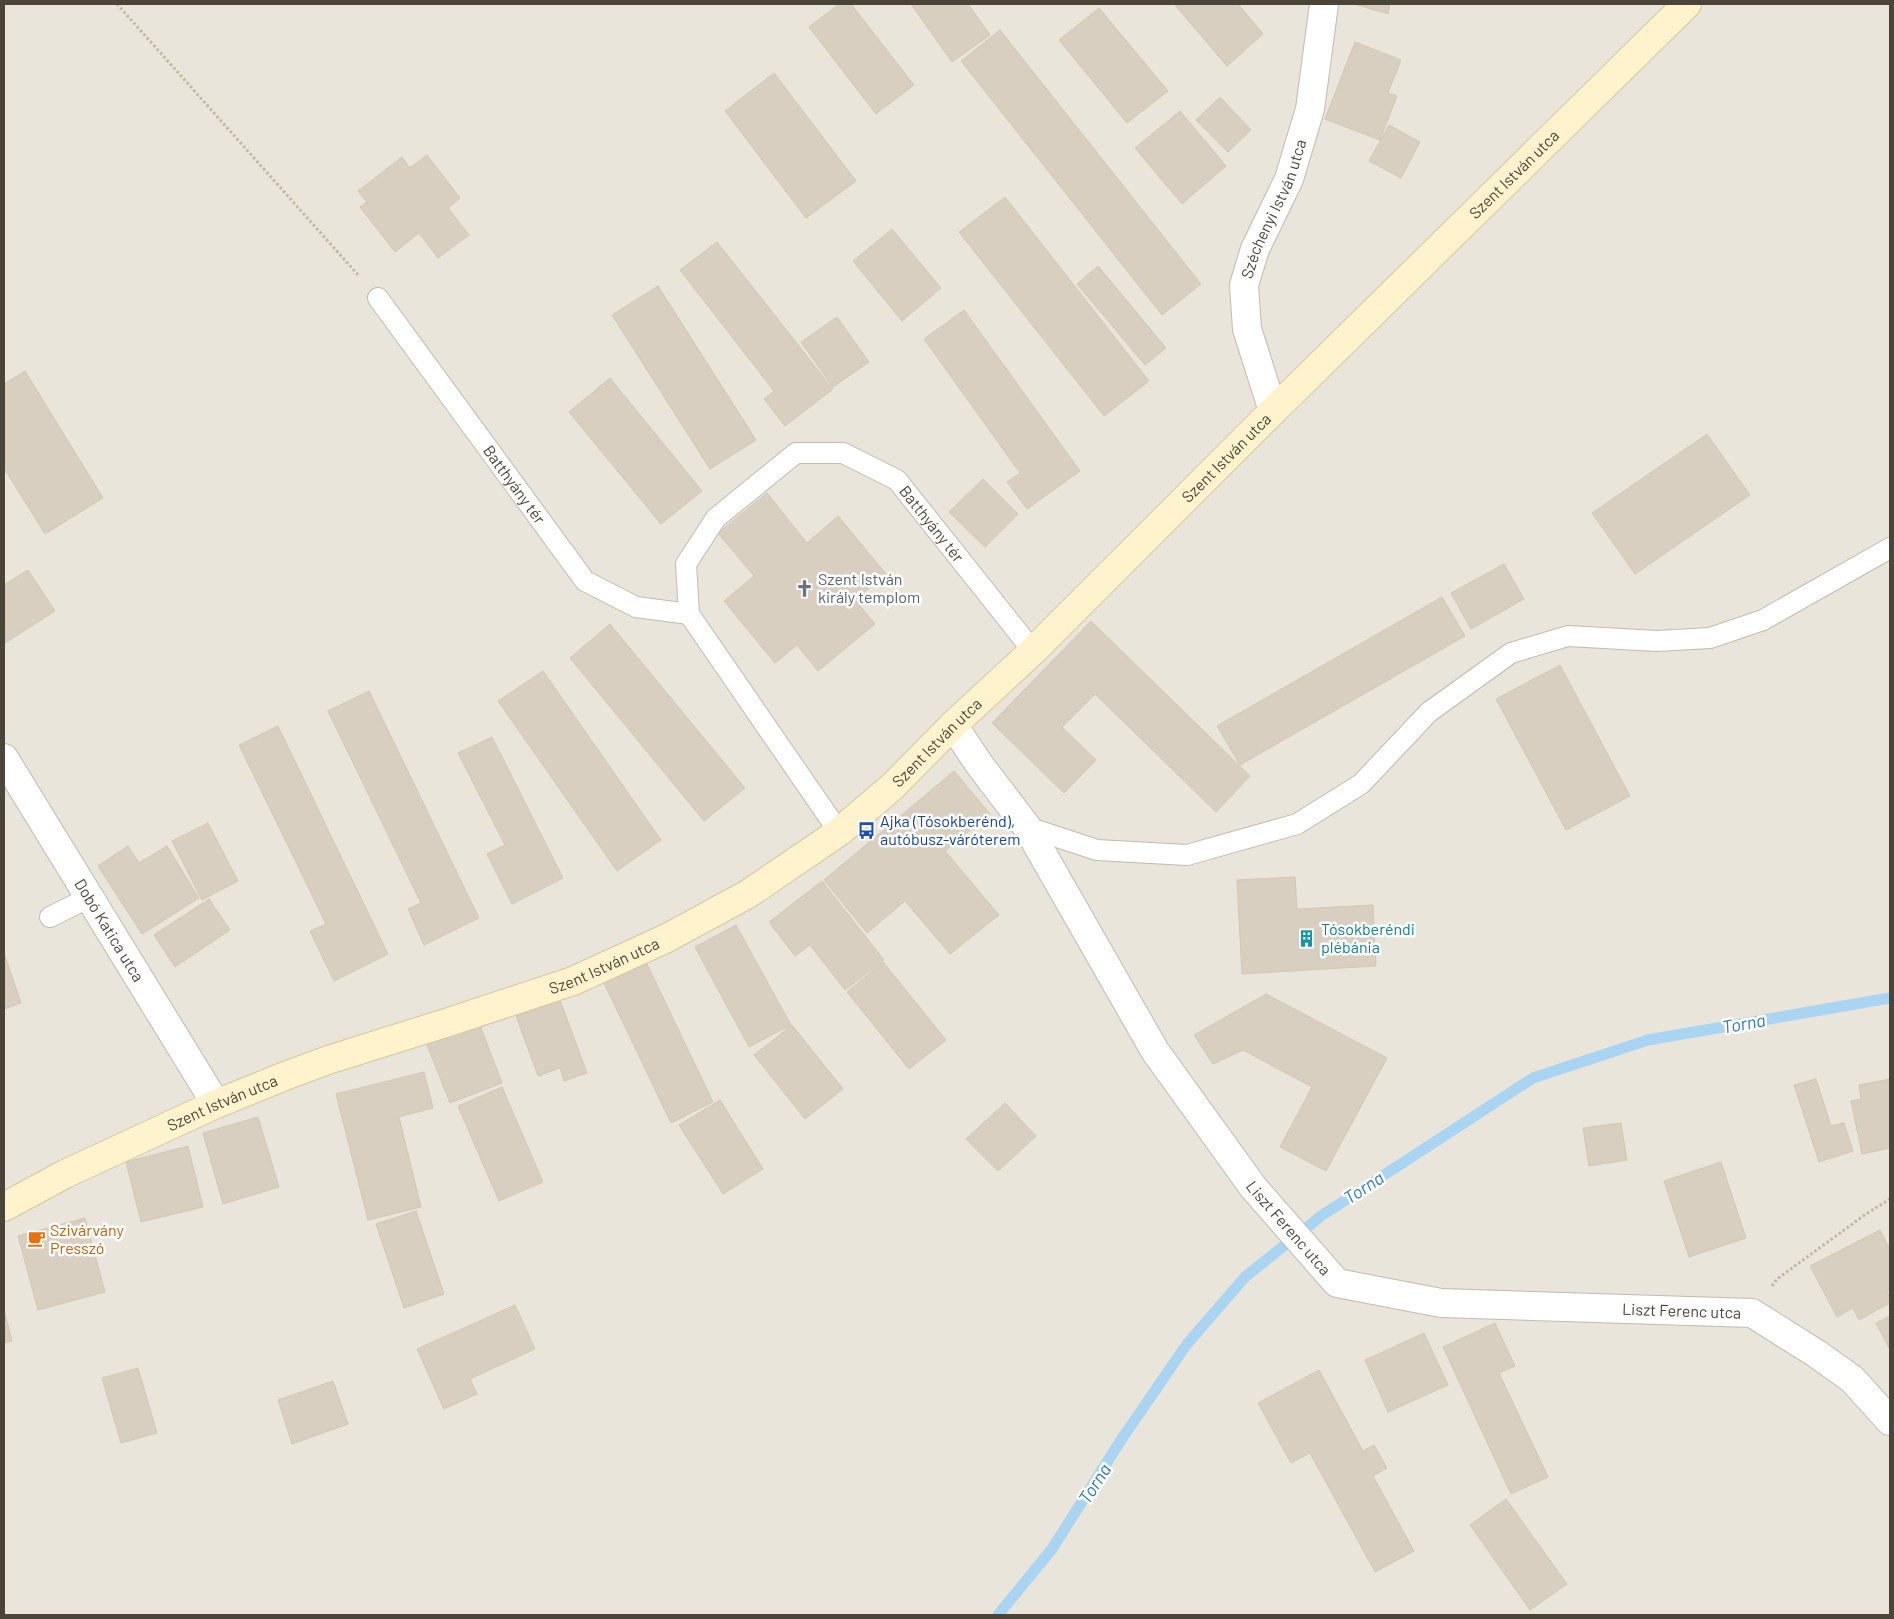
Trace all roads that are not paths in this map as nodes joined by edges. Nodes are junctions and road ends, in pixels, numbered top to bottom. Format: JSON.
{"nodes":[{"id":1,"x":1324,"y":4,"type":"edge"},
{"id":2,"x":1687,"y":4,"type":"edge"},
{"id":3,"x":378,"y":298,"type":"road end"},
{"id":4,"x":1273,"y":411,"type":"junction"},
{"id":5,"x":1890,"y":548,"type":"edge"},
{"id":6,"x":689,"y":614,"type":"junction"},
{"id":7,"x":1033,"y":651,"type":"junction"},
{"id":8,"x":953,"y":725,"type":"junction"},
{"id":9,"x":5,"y":762,"type":"edge"},
{"id":10,"x":1028,"y":826,"type":"junction"},
{"id":11,"x":839,"y":832,"type":"junction"},
{"id":12,"x":88,"y":898,"type":"junction"},
{"id":13,"x":50,"y":917,"type":"dead end"},
{"id":14,"x":216,"y":1104,"type":"junction"},
{"id":15,"x":4,"y":1207,"type":"edge"},
{"id":16,"x":1890,"y":1421,"type":"edge"}],
"edges":[{"from":1,"to":4,"type":"street","name":"Széchenyi István utca"},
{"from":2,"to":4,"type":"main road","name":"Szent István utca"},
{"from":3,"to":6,"type":"lane","name":"Batthyány tér"},
{"from":4,"to":7,"type":"main road","name":"Szent István utca"},
{"from":5,"to":10,"type":"lane"},
{"from":6,"to":7,"type":"lane","name":"Batthyány tér"},
{"from":6,"to":11,"type":"lane"},
{"from":7,"to":8,"type":"main road","name":"Szent István utca"},
{"from":8,"to":10,"type":"street","name":"Liszt Ferenc utca"},
{"from":8,"to":11,"type":"main road","name":"Szent István utca"},
{"from":9,"to":12,"type":"street","name":"Dobó Katica utca"},
{"from":10,"to":16,"type":"street","name":"Liszt Ferenc utca"},
{"from":11,"to":14,"type":"main road","name":"Szent István utca"},
{"from":12,"to":13,"type":"lane"},
{"from":12,"to":14,"type":"street","name":"Dobó Katica utca"},
{"from":14,"to":15,"type":"main road","name":"Szent István utca"}]}
